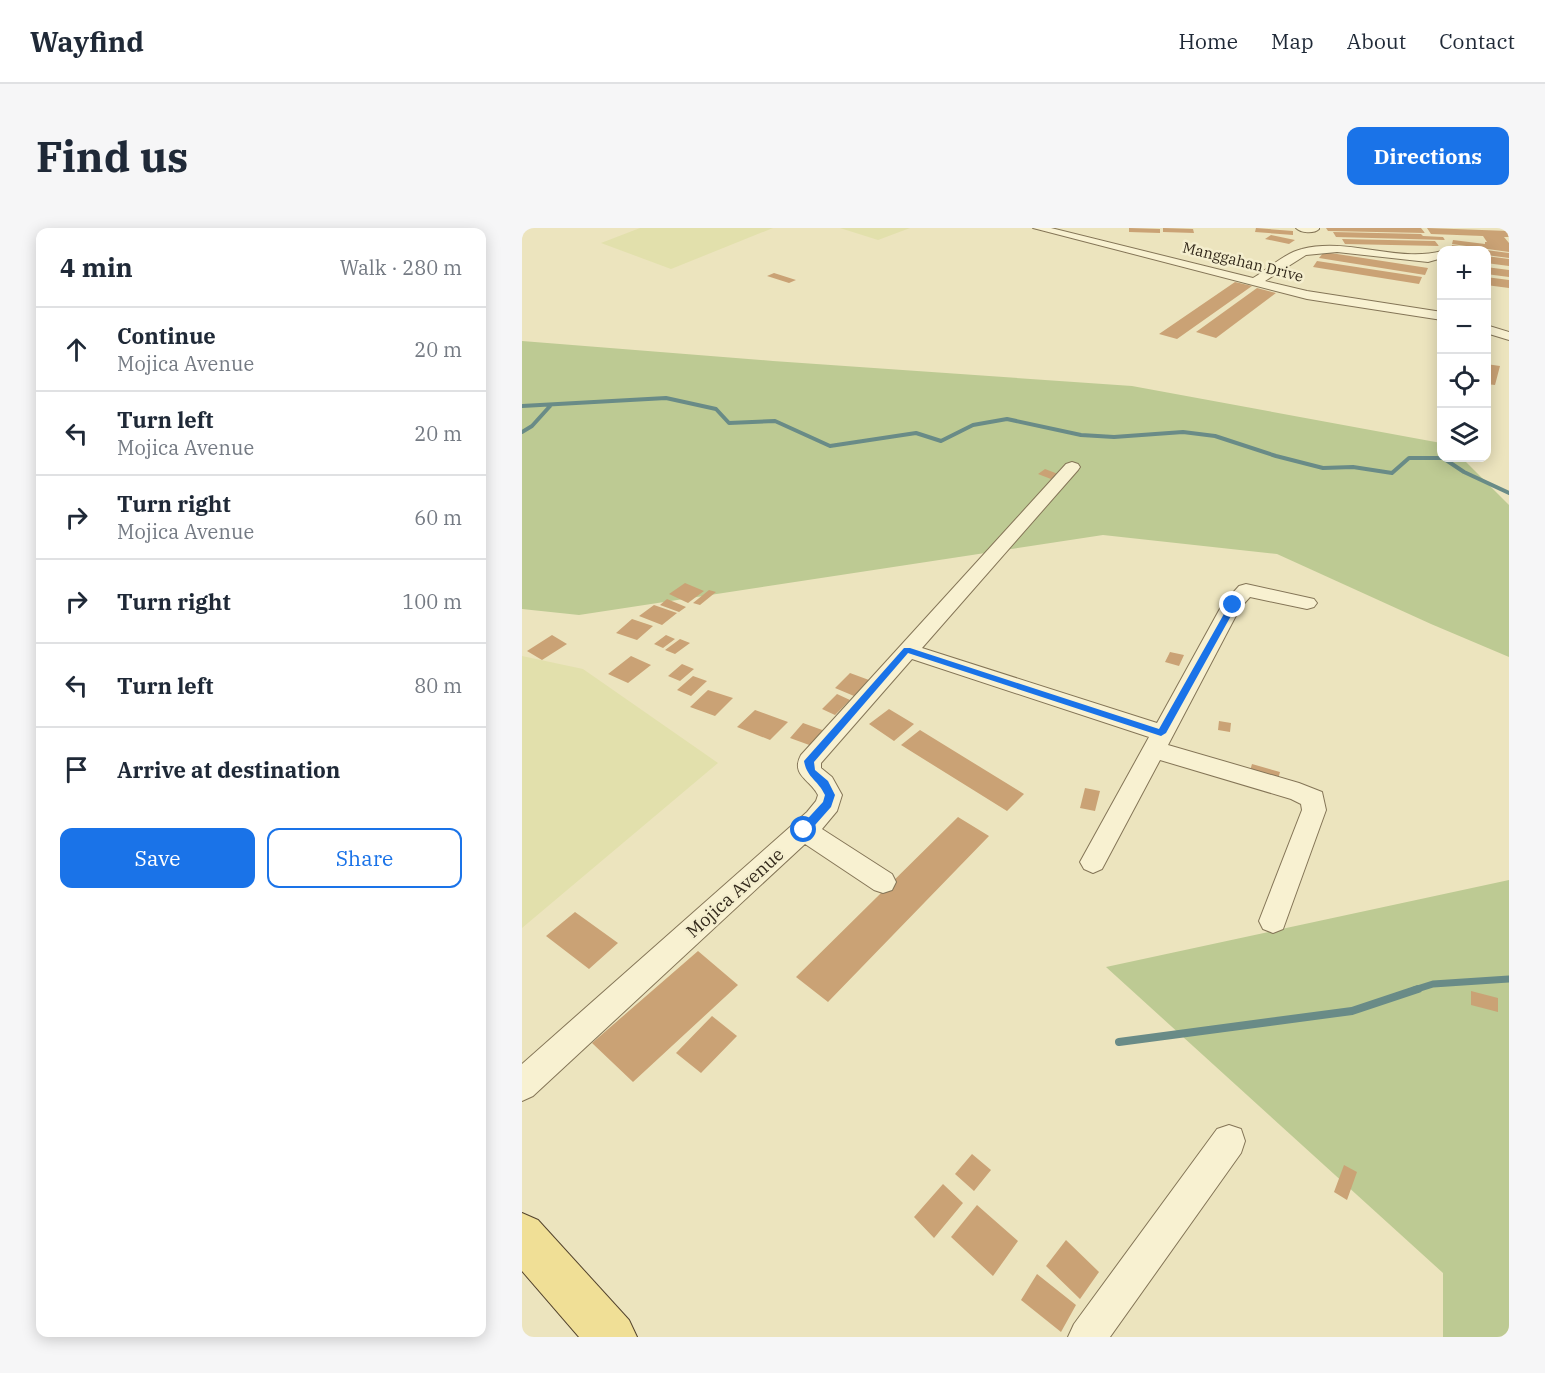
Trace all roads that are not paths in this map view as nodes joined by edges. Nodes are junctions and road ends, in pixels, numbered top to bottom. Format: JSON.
{"nodes":[{"id":1,"x":1038,"y":228,"type":"edge"},
{"id":2,"x":1101,"y":228,"type":"edge"},
{"id":3,"x":1301,"y":228,"type":"edge"},
{"id":4,"x":1314,"y":229,"type":"edge"},
{"id":5,"x":1079,"y":238,"type":"junction"},
{"id":6,"x":1437,"y":253,"type":"edge"},
{"id":7,"x":1255,"y":282,"type":"junction"},
{"id":8,"x":1437,"y":315,"type":"edge"},
{"id":9,"x":1491,"y":331,"type":"edge"},
{"id":10,"x":1509,"y":336,"type":"edge"},
{"id":11,"x":1072,"y":467,"type":"dead end"},
{"id":12,"x":1307,"y":603,"type":"dead end"},
{"id":13,"x":907,"y":650,"type":"junction"},
{"id":14,"x":1157,"y":741,"type":"junction"},
{"id":15,"x":804,"y":830,"type":"junction"},
{"id":16,"x":1093,"y":862,"type":"dead end"},
{"id":17,"x":883,"y":882,"type":"dead end"},
{"id":18,"x":1273,"y":921,"type":"dead end"},
{"id":19,"x":522,"y":1085,"type":"edge"},
{"id":20,"x":1229,"y":1141,"type":"dead end"},
{"id":21,"x":522,"y":1236,"type":"edge"},
{"id":22,"x":612,"y":1337,"type":"edge"},
{"id":23,"x":1087,"y":1337,"type":"edge"}],
"edges":[{"from":1,"to":5,"type":"street","name":"Manggahan Drive"},
{"from":2,"to":5,"type":"street"},
{"from":3,"to":4,"type":"street"},
{"from":5,"to":7,"type":"street","name":"Manggahan Drive"},
{"from":6,"to":7,"type":"street"},
{"from":7,"to":8,"type":"street","name":"Manggahan Drive"},
{"from":9,"to":10,"type":"street"},
{"from":11,"to":13,"type":"street","name":"Mojica Avenue"},
{"from":12,"to":14,"type":"street"},
{"from":13,"to":14,"type":"street"},
{"from":13,"to":15,"type":"street","name":"Mojica Avenue"},
{"from":14,"to":16,"type":"street"},
{"from":14,"to":18,"type":"street"},
{"from":15,"to":17,"type":"street"},
{"from":15,"to":19,"type":"street","name":"Mojica Avenue"},
{"from":20,"to":23,"type":"street"},
{"from":21,"to":22,"type":"main road"}]}
